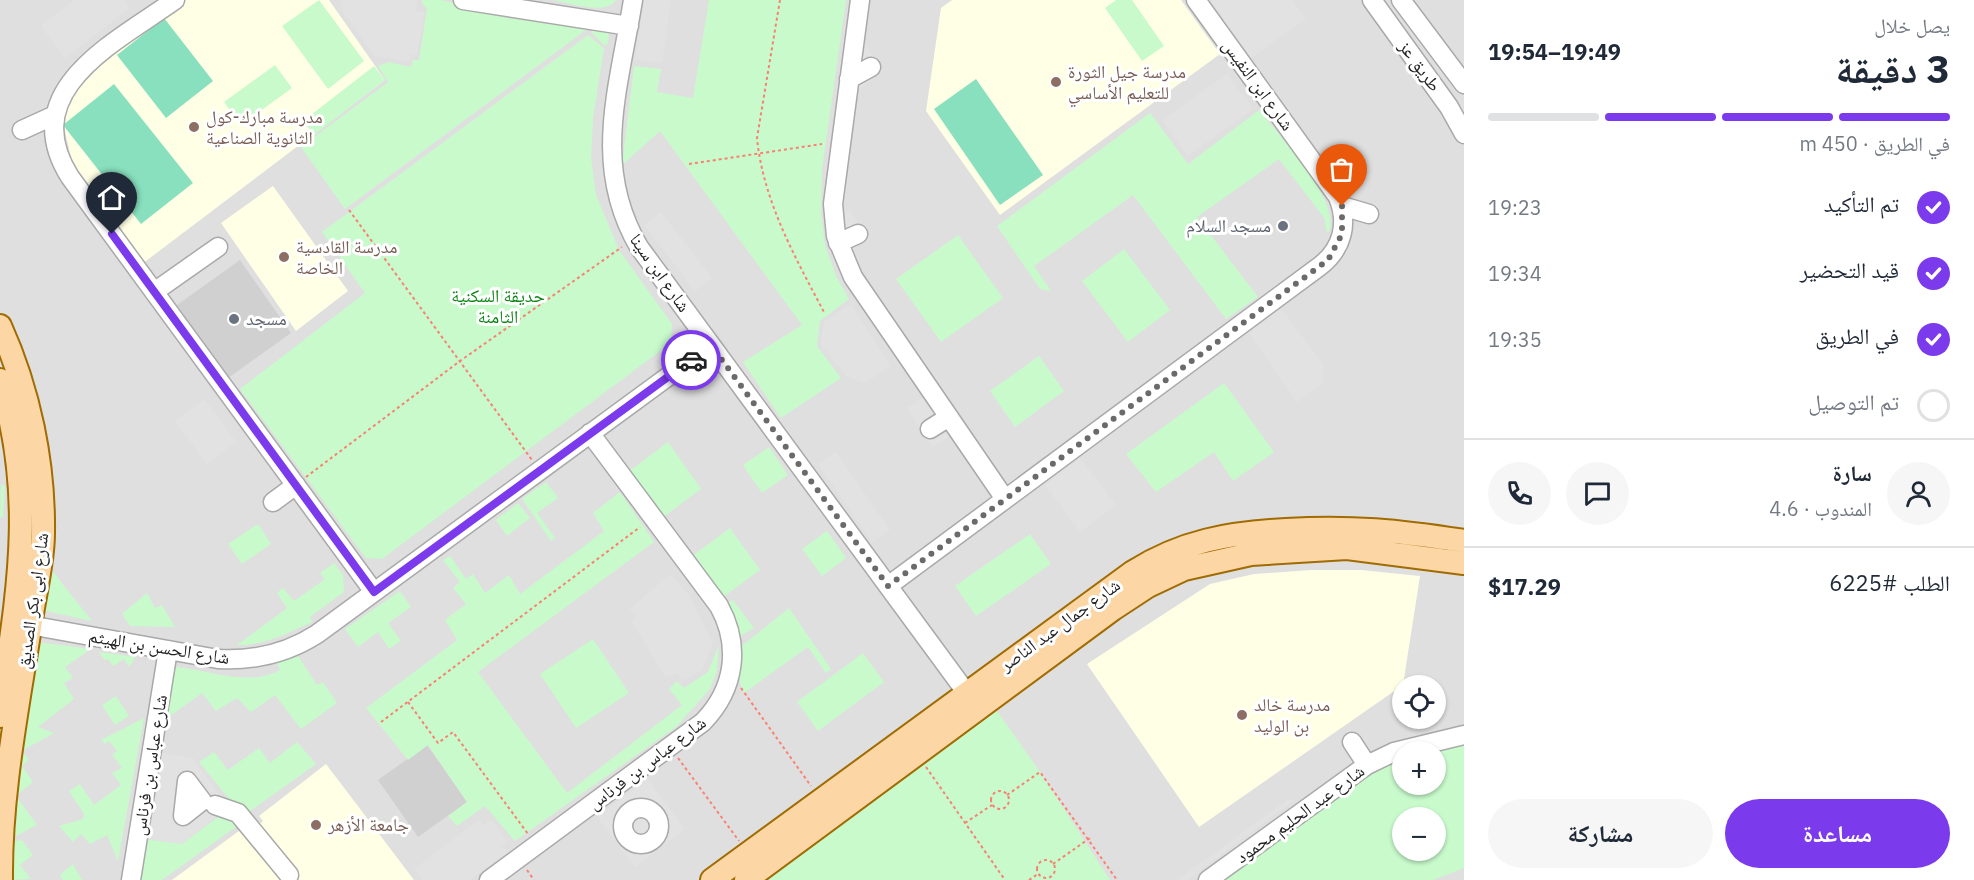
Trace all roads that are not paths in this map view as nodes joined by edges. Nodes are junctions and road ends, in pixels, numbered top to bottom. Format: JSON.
{"nodes":[{"id":1,"x":175,"y":0,"type":"edge"},
{"id":2,"x":463,"y":0,"type":"edge"},
{"id":3,"x":633,"y":0,"type":"edge"},
{"id":4,"x":860,"y":0,"type":"edge"},
{"id":5,"x":1196,"y":0,"type":"edge"},
{"id":6,"x":1372,"y":0,"type":"edge"},
{"id":7,"x":1401,"y":0,"type":"edge"},
{"id":8,"x":629,"y":26,"type":"junction"},
{"id":9,"x":871,"y":67,"type":"dead end"},
{"id":10,"x":849,"y":79,"type":"junction"},
{"id":11,"x":1464,"y":84,"type":"edge"},
{"id":12,"x":55,"y":115,"type":"junction"},
{"id":13,"x":22,"y":130,"type":"dead end"},
{"id":14,"x":1464,"y":134,"type":"edge"},
{"id":15,"x":1342,"y":206,"type":"junction"},
{"id":16,"x":1369,"y":214,"type":"dead end"},
{"id":17,"x":858,"y":234,"type":"dead end"},
{"id":18,"x":838,"y":243,"type":"junction"},
{"id":19,"x":218,"y":247,"type":"dead end"},
{"id":20,"x":154,"y":292,"type":"junction"},
{"id":21,"x":0,"y":326,"type":"edge"},
{"id":22,"x":711,"y":345,"type":"junction"},
{"id":23,"x":0,"y":380,"type":"edge"},
{"id":24,"x":949,"y":417,"type":"junction"},
{"id":25,"x":930,"y":429,"type":"dead end"},
{"id":26,"x":590,"y":433,"type":"junction"},
{"id":27,"x":296,"y":485,"type":"junction"},
{"id":28,"x":1005,"y":499,"type":"junction"},
{"id":29,"x":273,"y":502,"type":"dead end"},
{"id":30,"x":1464,"y":541,"type":"edge"},
{"id":31,"x":1464,"y":563,"type":"edge"},
{"id":32,"x":888,"y":586,"type":"junction"},
{"id":33,"x":374,"y":592,"type":"junction"},
{"id":34,"x":22,"y":623,"type":"junction"},
{"id":35,"x":168,"y":650,"type":"junction"},
{"id":36,"x":973,"y":701,"type":"junction"},
{"id":37,"x":0,"y":716,"type":"edge"},
{"id":38,"x":1464,"y":735,"type":"edge"},
{"id":39,"x":1352,"y":742,"type":"dead end"},
{"id":40,"x":1367,"y":765,"type":"junction"},
{"id":41,"x":215,"y":805,"type":"dead end"},
{"id":42,"x":289,"y":875,"type":"dead end"},
{"id":43,"x":1,"y":880,"type":"edge"},
{"id":44,"x":131,"y":880,"type":"edge"},
{"id":45,"x":489,"y":880,"type":"edge"},
{"id":46,"x":712,"y":880,"type":"edge"},
{"id":47,"x":746,"y":880,"type":"edge"},
{"id":48,"x":1208,"y":880,"type":"edge"}],
"edges":[{"from":1,"to":12,"type":"street"},
{"from":2,"to":8,"type":"street"},
{"from":3,"to":8,"type":"street","name":"شارع ابن سينا"},
{"from":4,"to":10,"type":"street"},
{"from":5,"to":15,"type":"street","name":"شارع ابن النفيس"},
{"from":6,"to":14,"type":"street","name":"طريق عز"},
{"from":7,"to":11,"type":"street","name":"طريق عز"},
{"from":8,"to":22,"type":"street","name":"شارع ابن سينا"},
{"from":9,"to":10,"type":"street"},
{"from":10,"to":18,"type":"street"},
{"from":12,"to":13,"type":"street"},
{"from":12,"to":20,"type":"street"},
{"from":15,"to":16,"type":"street"},
{"from":15,"to":28,"type":"street"},
{"from":17,"to":18,"type":"street"},
{"from":18,"to":24,"type":"street"},
{"from":19,"to":20,"type":"street"},
{"from":20,"to":27,"type":"street"},
{"from":21,"to":34,"type":"main road","name":"شارع ابى بكر الصديق"},
{"from":22,"to":26,"type":"street","name":"شارع الحسن بن الهيثم"},
{"from":22,"to":32,"type":"street","name":"شارع ابن سينا"},
{"from":23,"to":34,"type":"main road","name":"شارع ابى بكر الصديق"},
{"from":24,"to":25,"type":"street"},
{"from":24,"to":28,"type":"street"},
{"from":26,"to":33,"type":"street","name":"شارع الحسن بن الهيثم"},
{"from":26,"to":45,"type":"street","name":"شارع عباس بن فرناس"},
{"from":27,"to":29,"type":"street"},
{"from":27,"to":33,"type":"street"},
{"from":28,"to":32,"type":"street"},
{"from":30,"to":36,"type":"main road","name":"شارع جمال عبد الناصر"},
{"from":31,"to":36,"type":"main road","name":"شارع جمال عبد الناصر"},
{"from":32,"to":36,"type":"street","name":"شارع ابن سينا"},
{"from":33,"to":35,"type":"street","name":"شارع الحسن بن الهيثم"},
{"from":34,"to":35,"type":"street","name":"شارع الحسن بن الهيثم"},
{"from":34,"to":37,"type":"main road","name":"شارع ابى بكر الصديق"},
{"from":34,"to":43,"type":"main road","name":"شارع ابى بكر الصديق"},
{"from":35,"to":44,"type":"street","name":"شارع عباس بن فرناس"},
{"from":36,"to":46,"type":"main road","name":"شارع جمال عبد الناصر"},
{"from":36,"to":47,"type":"main road","name":"شارع جمال عبد الناصر"},
{"from":38,"to":40,"type":"street","name":"شارع عبد الحليم محمود"},
{"from":39,"to":40,"type":"street"},
{"from":40,"to":48,"type":"street","name":"شارع عبد الحليم محمود"},
{"from":41,"to":42,"type":"street"}]}
